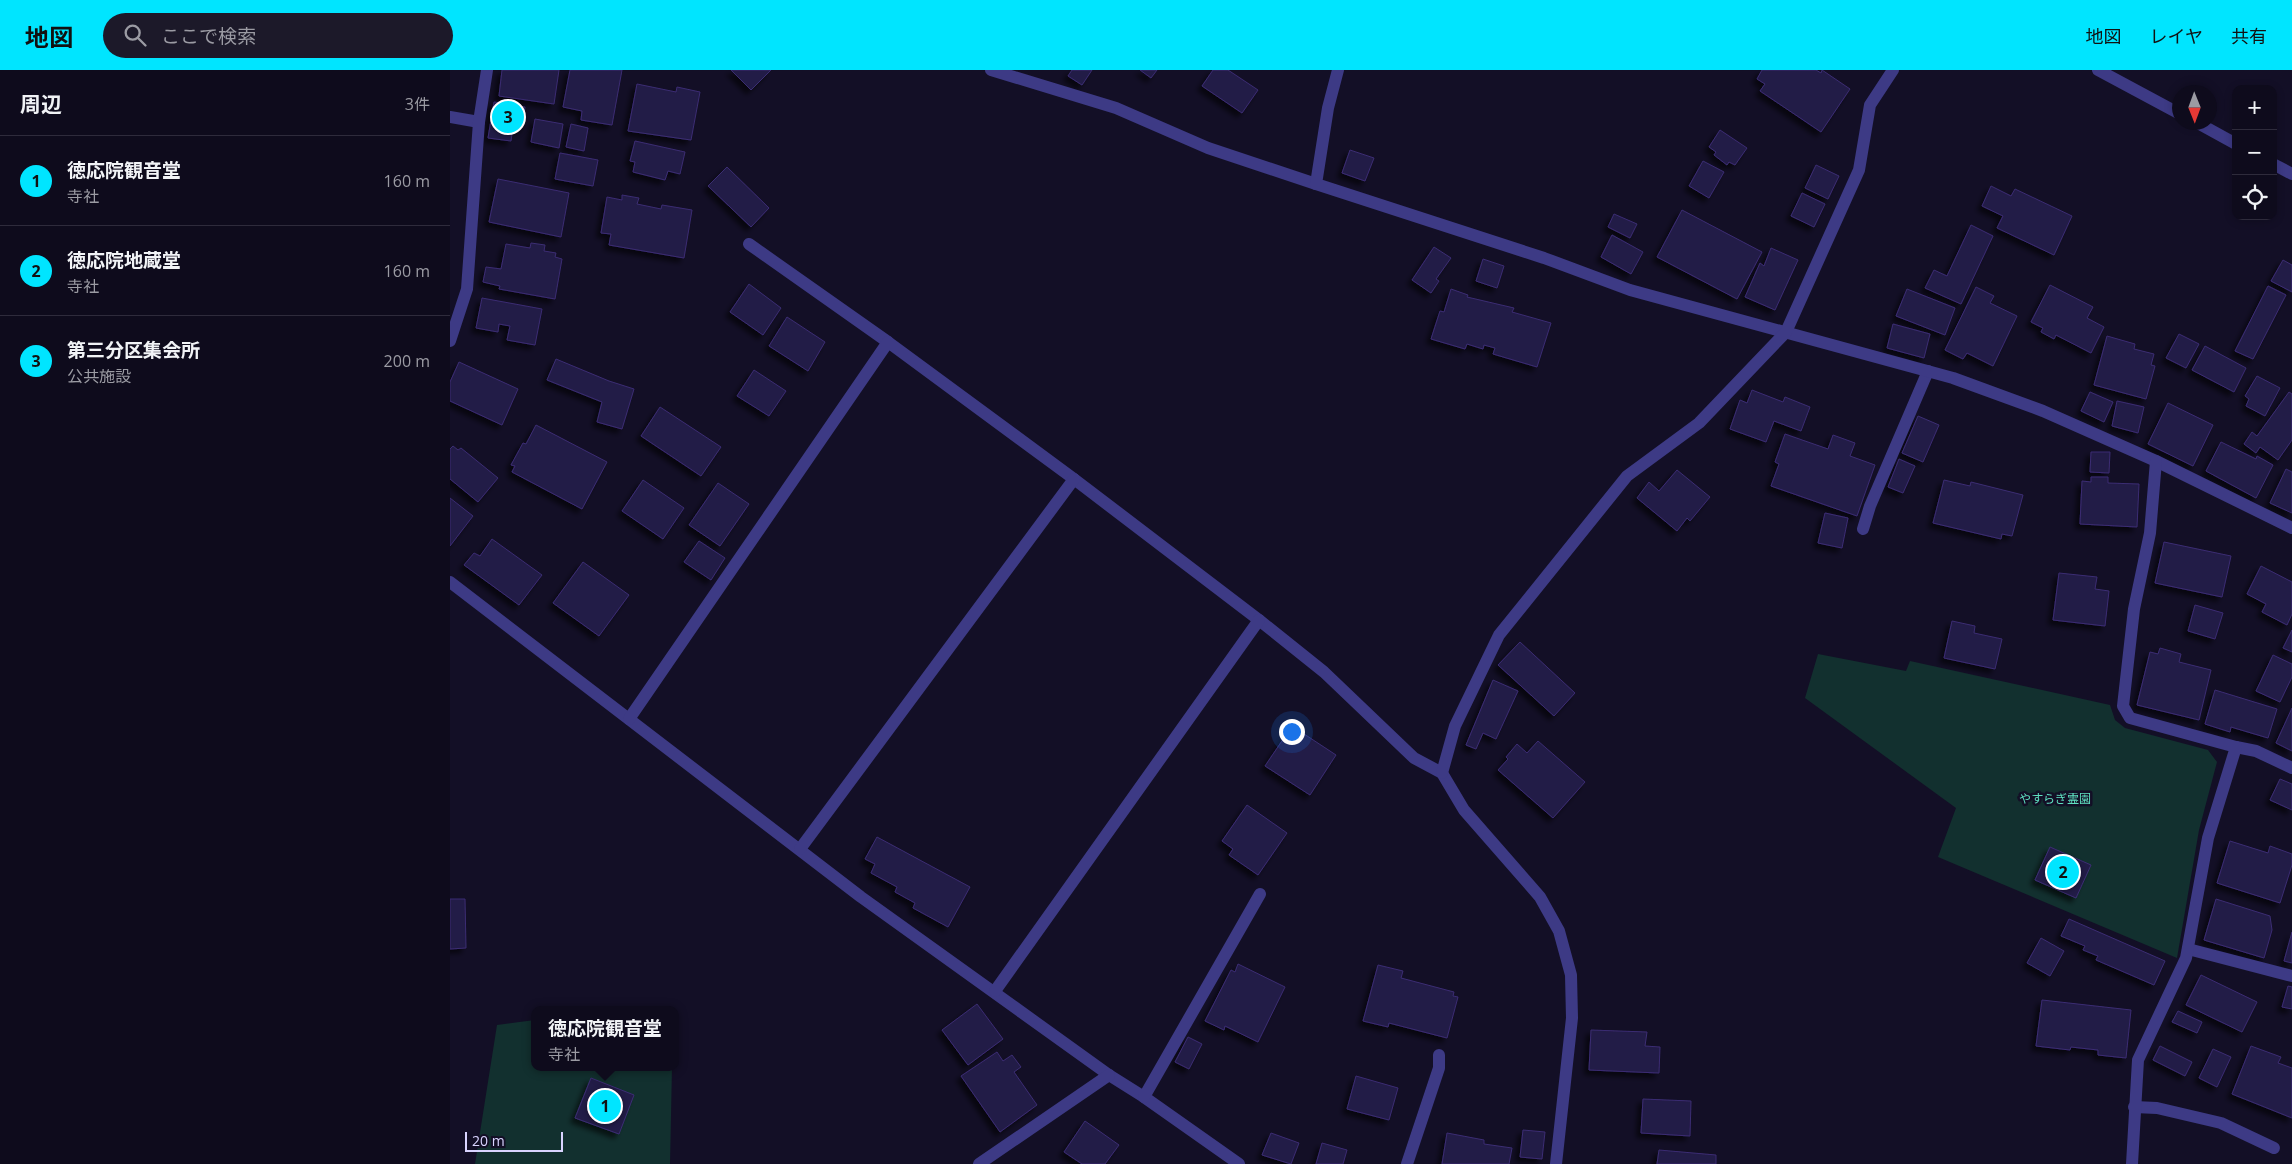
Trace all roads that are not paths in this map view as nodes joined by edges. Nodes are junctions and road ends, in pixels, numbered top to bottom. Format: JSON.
{"nodes":[{"id":1,"x":487,"y":70,"type":"edge"},
{"id":2,"x":991,"y":70,"type":"edge"},
{"id":3,"x":1338,"y":70,"type":"edge"},
{"id":4,"x":1893,"y":70,"type":"edge"},
{"id":5,"x":2098,"y":70,"type":"edge"},
{"id":6,"x":2172,"y":110,"type":"edge"},
{"id":7,"x":450,"y":117,"type":"edge"},
{"id":8,"x":479,"y":122,"type":"junction"},
{"id":9,"x":2211,"y":130,"type":"edge"},
{"id":10,"x":2232,"y":142,"type":"edge"},
{"id":11,"x":2277,"y":166,"type":"edge"},
{"id":12,"x":2292,"y":174,"type":"edge"},
{"id":13,"x":1316,"y":184,"type":"junction"},
{"id":14,"x":749,"y":244,"type":"dead end"},
{"id":15,"x":1786,"y":332,"type":"junction"},
{"id":16,"x":450,"y":341,"type":"edge"},
{"id":17,"x":888,"y":342,"type":"junction"},
{"id":18,"x":1928,"y":371,"type":"junction"},
{"id":19,"x":2156,"y":461,"type":"junction"},
{"id":20,"x":1074,"y":479,"type":"junction"},
{"id":21,"x":2292,"y":528,"type":"edge"},
{"id":22,"x":1863,"y":529,"type":"dead end"},
{"id":23,"x":450,"y":582,"type":"edge"},
{"id":24,"x":1259,"y":620,"type":"junction"},
{"id":25,"x":629,"y":719,"type":"junction"},
{"id":26,"x":2236,"y":747,"type":"junction"},
{"id":27,"x":2292,"y":768,"type":"edge"},
{"id":28,"x":1442,"y":773,"type":"junction"},
{"id":29,"x":800,"y":849,"type":"junction"},
{"id":30,"x":1260,"y":894,"type":"dead end"},
{"id":31,"x":2188,"y":949,"type":"junction"},
{"id":32,"x":2292,"y":976,"type":"edge"},
{"id":33,"x":995,"y":991,"type":"junction"},
{"id":34,"x":1439,"y":1055,"type":"dead end"},
{"id":35,"x":1109,"y":1075,"type":"junction"},
{"id":36,"x":1144,"y":1096,"type":"junction"},
{"id":37,"x":2134,"y":1107,"type":"junction"},
{"id":38,"x":2274,"y":1148,"type":"dead end"},
{"id":39,"x":979,"y":1164,"type":"edge"},
{"id":40,"x":1239,"y":1164,"type":"edge"},
{"id":41,"x":1407,"y":1164,"type":"edge"},
{"id":42,"x":1556,"y":1164,"type":"edge"},
{"id":43,"x":2132,"y":1164,"type":"edge"}],
"edges":[{"from":1,"to":8,"type":"street"},
{"from":2,"to":13,"type":"street"},
{"from":3,"to":13,"type":"street"},
{"from":4,"to":15,"type":"street"},
{"from":5,"to":6,"type":"street"},
{"from":7,"to":8,"type":"street"},
{"from":8,"to":16,"type":"street"},
{"from":9,"to":10,"type":"street"},
{"from":11,"to":12,"type":"street"},
{"from":13,"to":15,"type":"street"},
{"from":14,"to":17,"type":"street"},
{"from":15,"to":18,"type":"street"},
{"from":15,"to":28,"type":"street"},
{"from":17,"to":20,"type":"street"},
{"from":17,"to":25,"type":"street"},
{"from":18,"to":19,"type":"street"},
{"from":18,"to":22,"type":"street"},
{"from":19,"to":21,"type":"street"},
{"from":19,"to":26,"type":"street"},
{"from":20,"to":24,"type":"street"},
{"from":20,"to":29,"type":"street"},
{"from":23,"to":25,"type":"street"},
{"from":24,"to":28,"type":"street"},
{"from":24,"to":33,"type":"street"},
{"from":25,"to":29,"type":"street"},
{"from":26,"to":27,"type":"street"},
{"from":26,"to":31,"type":"street"},
{"from":28,"to":42,"type":"street"},
{"from":29,"to":33,"type":"street"},
{"from":30,"to":36,"type":"street"},
{"from":31,"to":32,"type":"street"},
{"from":31,"to":37,"type":"street"},
{"from":33,"to":35,"type":"street"},
{"from":34,"to":41,"type":"street"},
{"from":35,"to":36,"type":"street"},
{"from":35,"to":39,"type":"street"},
{"from":36,"to":40,"type":"street"},
{"from":37,"to":38,"type":"street"},
{"from":37,"to":43,"type":"street"}]}
